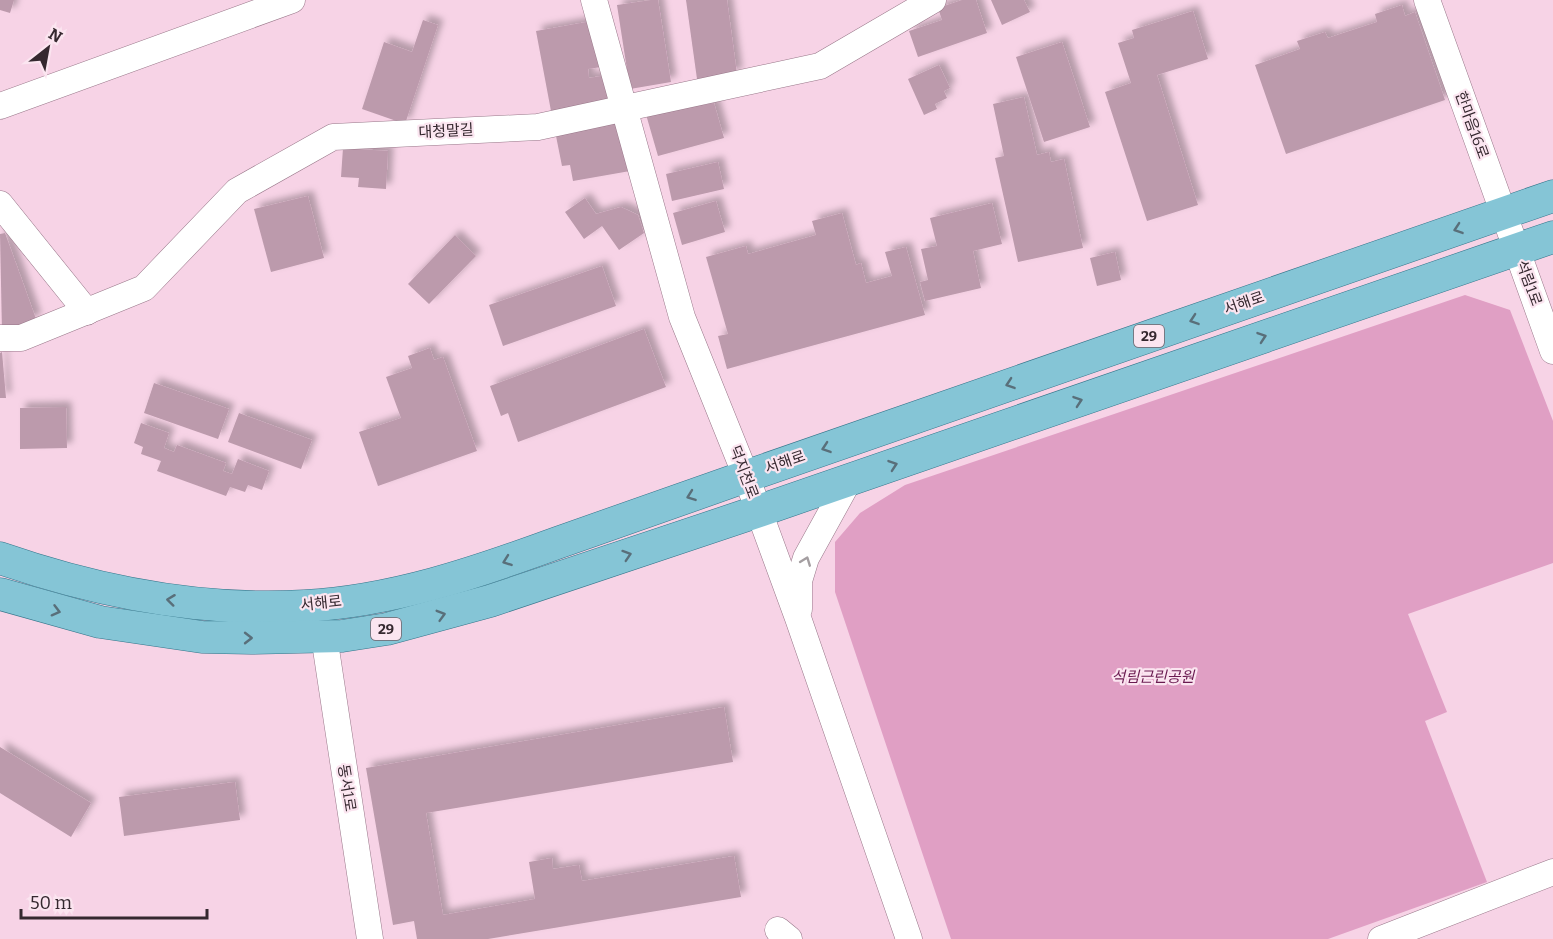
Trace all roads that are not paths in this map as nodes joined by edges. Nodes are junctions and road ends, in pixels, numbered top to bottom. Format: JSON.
{"nodes":[{"id":1,"x":291,"y":0,"type":"edge"},
{"id":2,"x":594,"y":0,"type":"edge"},
{"id":3,"x":933,"y":0,"type":"edge"},
{"id":4,"x":1427,"y":0,"type":"edge"},
{"id":5,"x":0,"y":106,"type":"edge"},
{"id":6,"x":623,"y":108,"type":"junction"},
{"id":7,"x":1553,"y":196,"type":"edge"},
{"id":8,"x":0,"y":204,"type":"edge"},
{"id":9,"x":1504,"y":213,"type":"junction"},
{"id":10,"x":1553,"y":237,"type":"edge"},
{"id":11,"x":1517,"y":249,"type":"junction"},
{"id":12,"x":87,"y":312,"type":"junction"},
{"id":13,"x":0,"y":338,"type":"edge"},
{"id":14,"x":1553,"y":351,"type":"edge"},
{"id":15,"x":746,"y":476,"type":"junction"},
{"id":16,"x":849,"y":480,"type":"junction"},
{"id":17,"x":759,"y":511,"type":"junction"},
{"id":18,"x":0,"y":558,"type":"edge"},
{"id":19,"x":0,"y":594,"type":"edge"},
{"id":20,"x":798,"y":618,"type":"junction"},
{"id":21,"x":324,"y":636,"type":"junction"},
{"id":22,"x":1553,"y":872,"type":"edge"},
{"id":23,"x":370,"y":939,"type":"edge"},
{"id":24,"x":909,"y":939,"type":"edge"},
{"id":25,"x":1381,"y":939,"type":"edge"}],
"edges":[{"from":1,"to":5,"type":"street"},
{"from":2,"to":6,"type":"street","name":"덕지천로"},
{"from":3,"to":6,"type":"street","name":"대청말길"},
{"from":4,"to":9,"type":"street","name":"한마음16로"},
{"from":6,"to":12,"type":"street","name":"대청말길"},
{"from":6,"to":15,"type":"street","name":"덕지천로"},
{"from":7,"to":9,"type":"main road","name":"서해로","number":"29"},
{"from":8,"to":12,"type":"street"},
{"from":9,"to":11,"type":"street","name":"한마음16로"},
{"from":9,"to":15,"type":"main road","name":"서해로","number":"29","one_way":true},
{"from":10,"to":11,"type":"main road","number":"29"},
{"from":11,"to":14,"type":"street","name":"석림1로"},
{"from":16,"to":11,"type":"main road","number":"29","one_way":true},
{"from":12,"to":13,"type":"street","name":"대청말길"},
{"from":15,"to":17,"type":"street","name":"덕지천로"},
{"from":15,"to":18,"type":"main road","name":"서해로","number":"29","one_way":true},
{"from":16,"to":17,"type":"main road","number":"29"},
{"from":20,"to":16,"type":"street","one_way":true},
{"from":17,"to":20,"type":"street","name":"덕지천로"},
{"from":21,"to":17,"type":"main road","number":"29","one_way":true},
{"from":19,"to":21,"type":"main road","number":"29","one_way":true},
{"from":20,"to":24,"type":"street","name":"덕지천로"},
{"from":21,"to":23,"type":"street","name":"동서1로"},
{"from":22,"to":25,"type":"street"}]}
